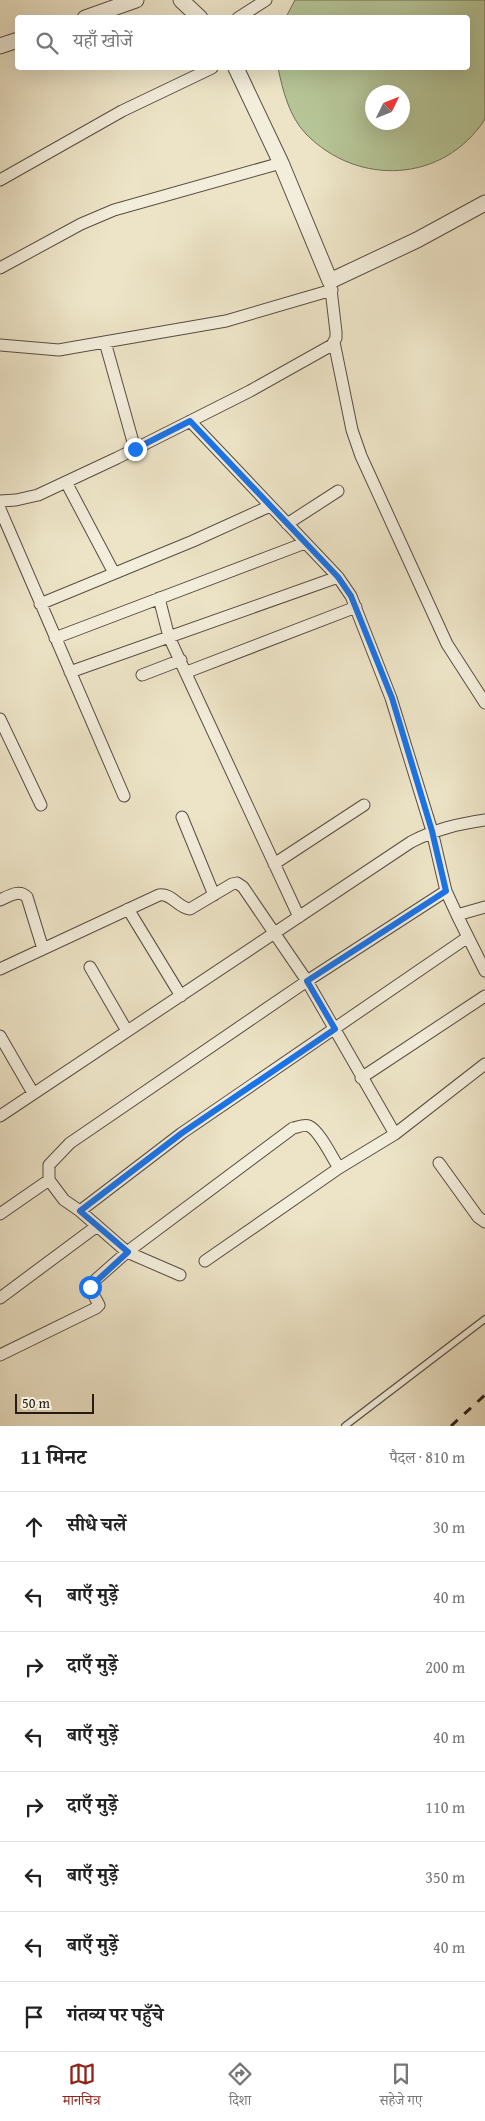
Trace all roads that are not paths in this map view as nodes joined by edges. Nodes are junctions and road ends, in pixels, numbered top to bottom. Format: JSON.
{"nodes":[{"id":1,"x":136,"y":0,"type":"edge"},
{"id":2,"x":181,"y":0,"type":"edge"},
{"id":3,"x":266,"y":0,"type":"edge"},
{"id":4,"x":93,"y":15,"type":"edge"},
{"id":5,"x":197,"y":15,"type":"edge"},
{"id":6,"x":243,"y":15,"type":"edge"},
{"id":7,"x":15,"y":41,"type":"edge"},
{"id":8,"x":0,"y":46,"type":"edge"},
{"id":9,"x":208,"y":70,"type":"edge"},
{"id":10,"x":237,"y":70,"type":"edge"},
{"id":11,"x":281,"y":163,"type":"junction"},
{"id":12,"x":0,"y":180,"type":"edge"},
{"id":13,"x":485,"y":203,"type":"edge"},
{"id":14,"x":0,"y":268,"type":"edge"},
{"id":15,"x":331,"y":286,"type":"junction"},
{"id":16,"x":105,"y":342,"type":"junction"},
{"id":17,"x":334,"y":342,"type":"junction"},
{"id":18,"x":0,"y":345,"type":"edge"},
{"id":19,"x":190,"y":421,"type":"junction"},
{"id":20,"x":135,"y":449,"type":"junction"},
{"id":21,"x":66,"y":482,"type":"junction"},
{"id":22,"x":338,"y":491,"type":"dead end"},
{"id":23,"x":0,"y":501,"type":"edge"},
{"id":24,"x":270,"y":506,"type":"junction"},
{"id":25,"x":0,"y":510,"type":"edge"},
{"id":26,"x":287,"y":524,"type":"junction"},
{"id":27,"x":305,"y":543,"type":"junction"},
{"id":28,"x":114,"y":573,"type":"junction"},
{"id":29,"x":338,"y":577,"type":"junction"},
{"id":30,"x":159,"y":598,"type":"junction"},
{"id":31,"x":40,"y":604,"type":"junction"},
{"id":32,"x":356,"y":607,"type":"junction"},
{"id":33,"x":169,"y":637,"type":"junction"},
{"id":34,"x":55,"y":638,"type":"junction"},
{"id":35,"x":181,"y":660,"type":"junction"},
{"id":36,"x":70,"y":672,"type":"junction"},
{"id":37,"x":187,"y":672,"type":"junction"},
{"id":38,"x":142,"y":675,"type":"dead end"},
{"id":39,"x":485,"y":703,"type":"edge"},
{"id":40,"x":0,"y":719,"type":"edge"},
{"id":41,"x":124,"y":796,"type":"dead end"},
{"id":42,"x":41,"y":805,"type":"dead end"},
{"id":43,"x":364,"y":805,"type":"dead end"},
{"id":44,"x":182,"y":817,"type":"dead end"},
{"id":45,"x":485,"y":820,"type":"edge"},
{"id":46,"x":432,"y":831,"type":"junction"},
{"id":47,"x":274,"y":864,"type":"junction"},
{"id":48,"x":446,"y":891,"type":"junction"},
{"id":49,"x":214,"y":895,"type":"junction"},
{"id":50,"x":0,"y":900,"type":"edge"},
{"id":51,"x":485,"y":907,"type":"edge"},
{"id":52,"x":128,"y":909,"type":"junction"},
{"id":53,"x":457,"y":915,"type":"junction"},
{"id":54,"x":300,"y":917,"type":"junction"},
{"id":55,"x":276,"y":933,"type":"junction"},
{"id":56,"x":468,"y":937,"type":"junction"},
{"id":57,"x":43,"y":949,"type":"junction"},
{"id":58,"x":90,"y":967,"type":"dead end"},
{"id":59,"x":0,"y":969,"type":"edge"},
{"id":60,"x":485,"y":971,"type":"edge"},
{"id":61,"x":307,"y":981,"type":"junction"},
{"id":62,"x":180,"y":996,"type":"junction"},
{"id":63,"x":485,"y":996,"type":"edge"},
{"id":64,"x":335,"y":1029,"type":"junction"},
{"id":65,"x":127,"y":1031,"type":"junction"},
{"id":66,"x":0,"y":1036,"type":"edge"},
{"id":67,"x":485,"y":1064,"type":"edge"},
{"id":68,"x":362,"y":1078,"type":"junction"},
{"id":69,"x":33,"y":1093,"type":"junction"},
{"id":70,"x":0,"y":1116,"type":"edge"},
{"id":71,"x":395,"y":1134,"type":"junction"},
{"id":72,"x":440,"y":1163,"type":"dead end"},
{"id":73,"x":339,"y":1168,"type":"junction"},
{"id":74,"x":49,"y":1180,"type":"junction"},
{"id":75,"x":80,"y":1211,"type":"junction"},
{"id":76,"x":0,"y":1214,"type":"edge"},
{"id":77,"x":485,"y":1222,"type":"edge"},
{"id":78,"x":97,"y":1226,"type":"junction"},
{"id":79,"x":128,"y":1252,"type":"junction"},
{"id":80,"x":205,"y":1261,"type":"dead end"},
{"id":81,"x":180,"y":1275,"type":"dead end"},
{"id":82,"x":0,"y":1298,"type":"edge"},
{"id":83,"x":485,"y":1320,"type":"edge"},
{"id":84,"x":0,"y":1356,"type":"edge"},
{"id":85,"x":345,"y":1426,"type":"edge"}],
"edges":[{"from":1,"to":4,"type":"street"},
{"from":2,"to":5,"type":"street"},
{"from":3,"to":6,"type":"street"},
{"from":7,"to":8,"type":"street"},
{"from":9,"to":12,"type":"street"},
{"from":10,"to":11,"type":"street"},
{"from":11,"to":14,"type":"street"},
{"from":11,"to":15,"type":"street"},
{"from":13,"to":15,"type":"street"},
{"from":15,"to":16,"type":"street"},
{"from":15,"to":17,"type":"street"},
{"from":16,"to":18,"type":"street"},
{"from":16,"to":20,"type":"street"},
{"from":17,"to":19,"type":"street"},
{"from":17,"to":39,"type":"street"},
{"from":19,"to":20,"type":"street"},
{"from":19,"to":24,"type":"street"},
{"from":20,"to":21,"type":"street"},
{"from":21,"to":23,"type":"street"},
{"from":21,"to":28,"type":"street"},
{"from":22,"to":26,"type":"street"},
{"from":24,"to":26,"type":"street"},
{"from":24,"to":28,"type":"street"},
{"from":25,"to":31,"type":"street"},
{"from":26,"to":27,"type":"street"},
{"from":27,"to":29,"type":"street"},
{"from":27,"to":30,"type":"street"},
{"from":28,"to":31,"type":"street"},
{"from":29,"to":32,"type":"street"},
{"from":29,"to":33,"type":"street"},
{"from":30,"to":33,"type":"street"},
{"from":30,"to":34,"type":"street"},
{"from":31,"to":34,"type":"street"},
{"from":32,"to":37,"type":"street"},
{"from":32,"to":46,"type":"street"},
{"from":33,"to":35,"type":"street"},
{"from":33,"to":36,"type":"street"},
{"from":34,"to":36,"type":"street"},
{"from":35,"to":37,"type":"street"},
{"from":35,"to":38,"type":"street"},
{"from":36,"to":41,"type":"street"},
{"from":37,"to":47,"type":"street"},
{"from":40,"to":42,"type":"street"},
{"from":43,"to":47,"type":"street"},
{"from":44,"to":49,"type":"street"},
{"from":45,"to":46,"type":"street"},
{"from":46,"to":48,"type":"street"},
{"from":46,"to":54,"type":"street"},
{"from":47,"to":54,"type":"street"},
{"from":48,"to":53,"type":"street"},
{"from":48,"to":61,"type":"street"},
{"from":49,"to":52,"type":"street"},
{"from":49,"to":55,"type":"street"},
{"from":50,"to":57,"type":"street"},
{"from":51,"to":53,"type":"street"},
{"from":52,"to":57,"type":"street"},
{"from":52,"to":62,"type":"street"},
{"from":53,"to":56,"type":"street"},
{"from":54,"to":55,"type":"street"},
{"from":55,"to":61,"type":"street"},
{"from":55,"to":62,"type":"street"},
{"from":56,"to":60,"type":"street"},
{"from":56,"to":64,"type":"street"},
{"from":57,"to":59,"type":"street"},
{"from":58,"to":65,"type":"street"},
{"from":61,"to":64,"type":"street"},
{"from":61,"to":74,"type":"street"},
{"from":62,"to":65,"type":"street"},
{"from":63,"to":68,"type":"street"},
{"from":64,"to":68,"type":"street"},
{"from":64,"to":75,"type":"street"},
{"from":65,"to":69,"type":"street"},
{"from":66,"to":69,"type":"street"},
{"from":67,"to":71,"type":"street"},
{"from":68,"to":71,"type":"street"},
{"from":69,"to":70,"type":"street"},
{"from":71,"to":73,"type":"street"},
{"from":72,"to":77,"type":"street"},
{"from":73,"to":79,"type":"street"},
{"from":73,"to":80,"type":"street"},
{"from":74,"to":75,"type":"street"},
{"from":74,"to":76,"type":"street"},
{"from":75,"to":78,"type":"street"},
{"from":78,"to":79,"type":"street"},
{"from":78,"to":82,"type":"street"},
{"from":79,"to":81,"type":"street"},
{"from":79,"to":84,"type":"street"},
{"from":83,"to":85,"type":"lane"}]}
